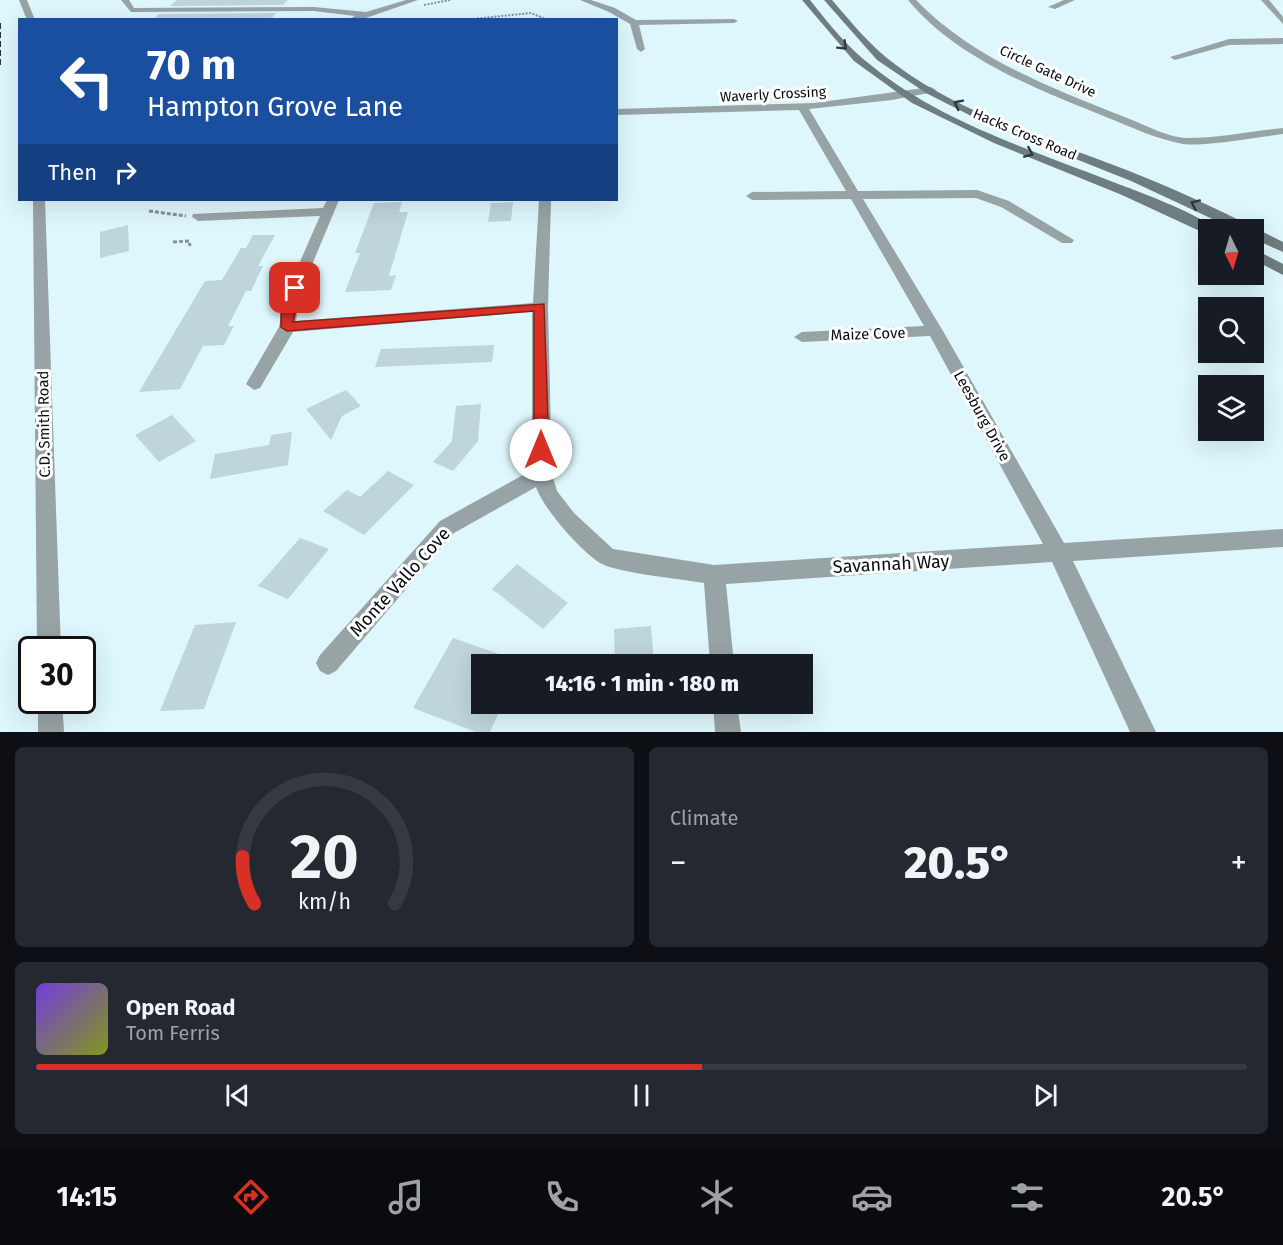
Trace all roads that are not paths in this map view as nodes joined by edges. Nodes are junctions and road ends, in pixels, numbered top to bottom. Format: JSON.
{"nodes":[{"id":1,"x":23,"y":0,"type":"edge"},
{"id":2,"x":125,"y":0,"type":"edge"},
{"id":3,"x":414,"y":0,"type":"edge"},
{"id":4,"x":584,"y":0,"type":"edge"},
{"id":5,"x":806,"y":0,"type":"edge"},
{"id":6,"x":828,"y":0,"type":"edge"},
{"id":7,"x":912,"y":0,"type":"edge"},
{"id":8,"x":1071,"y":0,"type":"edge"},
{"id":9,"x":1265,"y":0,"type":"edge"},
{"id":10,"x":1052,"y":7,"type":"dead end"},
{"id":11,"x":363,"y":14,"type":"junction"},
{"id":12,"x":30,"y":18,"type":"edge"},
{"id":13,"x":356,"y":18,"type":"edge"},
{"id":14,"x":734,"y":21,"type":"dead end"},
{"id":15,"x":1283,"y":22,"type":"edge"},
{"id":16,"x":634,"y":23,"type":"junction"},
{"id":17,"x":1283,"y":41,"type":"edge"},
{"id":18,"x":641,"y":49,"type":"dead end"},
{"id":19,"x":1175,"y":57,"type":"dead end"},
{"id":20,"x":931,"y":90,"type":"junction"},
{"id":21,"x":909,"y":95,"type":"junction"},
{"id":22,"x":803,"y":108,"type":"junction"},
{"id":23,"x":618,"y":112,"type":"edge"},
{"id":24,"x":1283,"y":131,"type":"edge"},
{"id":25,"x":853,"y":194,"type":"junction"},
{"id":26,"x":752,"y":196,"type":"dead end"},
{"id":27,"x":39,"y":201,"type":"edge"},
{"id":28,"x":544,"y":201,"type":"edge"},
{"id":29,"x":330,"y":206,"type":"edge"},
{"id":30,"x":198,"y":217,"type":"road end"},
{"id":31,"x":1224,"y":219,"type":"edge"},
{"id":32,"x":1198,"y":225,"type":"edge"},
{"id":33,"x":1264,"y":238,"type":"edge"},
{"id":34,"x":1067,"y":240,"type":"dead end"},
{"id":35,"x":1283,"y":248,"type":"edge"},
{"id":36,"x":1264,"y":260,"type":"edge"},
{"id":37,"x":1283,"y":270,"type":"edge"},
{"id":38,"x":540,"y":307,"type":"junction"},
{"id":39,"x":287,"y":327,"type":"junction"},
{"id":40,"x":935,"y":331,"type":"junction"},
{"id":41,"x":802,"y":337,"type":"dead end"},
{"id":42,"x":254,"y":384,"type":"dead end"},
{"id":43,"x":542,"y":474,"type":"junction"},
{"id":44,"x":1283,"y":538,"type":"edge"},
{"id":45,"x":1059,"y":554,"type":"junction"},
{"id":46,"x":714,"y":574,"type":"junction"},
{"id":47,"x":49,"y":636,"type":"edge"},
{"id":48,"x":721,"y":654,"type":"edge"},
{"id":49,"x":328,"y":663,"type":"dead end"},
{"id":50,"x":50,"y":714,"type":"edge"},
{"id":51,"x":726,"y":714,"type":"edge"},
{"id":52,"x":51,"y":732,"type":"edge"},
{"id":53,"x":728,"y":732,"type":"edge"},
{"id":54,"x":1143,"y":732,"type":"edge"}],
"edges":[{"from":1,"to":12,"type":"street"},
{"from":2,"to":11,"type":"street"},
{"from":3,"to":11,"type":"street"},
{"from":4,"to":16,"type":"street"},
{"from":5,"to":21,"type":"main road","name":"Hacks Cross Road","one_way":true},
{"from":6,"to":20,"type":"main road","name":"Hacks Cross Road"},
{"from":7,"to":24,"type":"street","name":"Circle Gate Drive"},
{"from":8,"to":10,"type":"street"},
{"from":9,"to":15,"type":"street"},
{"from":11,"to":13,"type":"street"},
{"from":14,"to":16,"type":"street"},
{"from":16,"to":18,"type":"street"},
{"from":17,"to":19,"type":"street"},
{"from":20,"to":21,"type":"street","name":"Waverly Crossing"},
{"from":31,"to":20,"type":"main road","name":"Hacks Cross Road","one_way":true},
{"from":21,"to":22,"type":"street","name":"Waverly Crossing"},
{"from":21,"to":32,"type":"main road","name":"Hacks Cross Road","one_way":true},
{"from":22,"to":23,"type":"street","name":"Waverly Crossing"},
{"from":22,"to":25,"type":"street","name":"Leesburg Drive"},
{"from":25,"to":26,"type":"street"},
{"from":25,"to":34,"type":"street"},
{"from":25,"to":40,"type":"street","name":"Leesburg Drive"},
{"from":27,"to":47,"type":"street","name":"C.D. Smith Road"},
{"from":28,"to":38,"type":"street"},
{"from":29,"to":30,"type":"street"},
{"from":29,"to":39,"type":"street"},
{"from":33,"to":35,"type":"main road"},
{"from":36,"to":37,"type":"main road"},
{"from":38,"to":39,"type":"street"},
{"from":38,"to":43,"type":"street"},
{"from":39,"to":42,"type":"street"},
{"from":40,"to":41,"type":"street","name":"Maize Cove"},
{"from":40,"to":45,"type":"street","name":"Leesburg Drive"},
{"from":43,"to":46,"type":"street","name":"Savannah Way"},
{"from":43,"to":49,"type":"street","name":"Monte Vallo Cove"},
{"from":44,"to":45,"type":"street","name":"Savannah Way"},
{"from":45,"to":46,"type":"street","name":"Savannah Way"},
{"from":45,"to":54,"type":"street","name":"Leesburg Drive"},
{"from":46,"to":48,"type":"street"},
{"from":50,"to":52,"type":"street"},
{"from":51,"to":53,"type":"street"}]}
